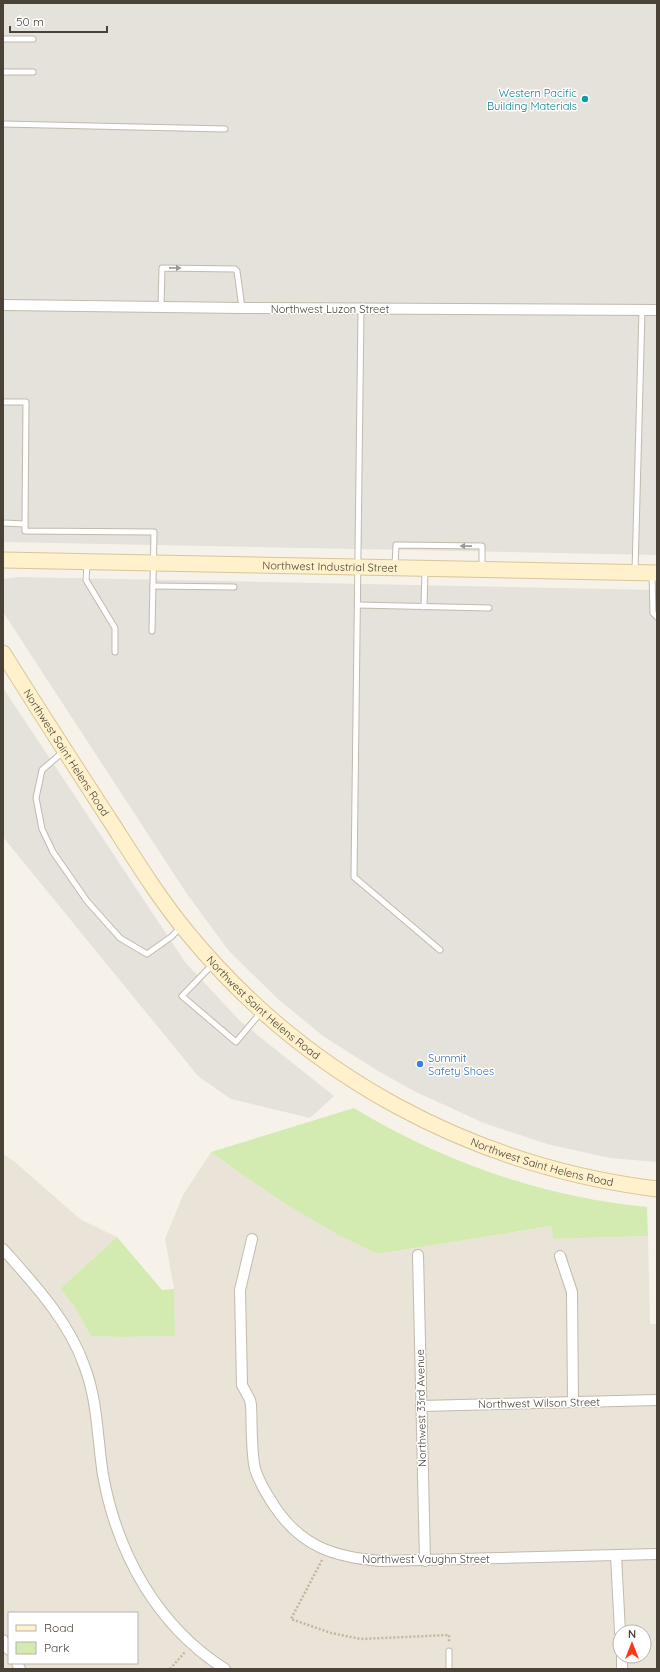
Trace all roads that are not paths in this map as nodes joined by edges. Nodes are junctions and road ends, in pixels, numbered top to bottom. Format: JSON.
{"nodes":[{"id":1,"x":3,"y":39,"type":"edge"},
{"id":2,"x":34,"y":39,"type":"dead end"},
{"id":3,"x":3,"y":72,"type":"edge"},
{"id":4,"x":33,"y":72,"type":"dead end"},
{"id":5,"x":3,"y":124,"type":"edge"},
{"id":6,"x":225,"y":129,"type":"dead end"},
{"id":7,"x":3,"y":305,"type":"edge"},
{"id":8,"x":162,"y":307,"type":"junction"},
{"id":9,"x":242,"y":308,"type":"junction"},
{"id":10,"x":361,"y":309,"type":"junction"},
{"id":11,"x":642,"y":310,"type":"junction"},
{"id":12,"x":657,"y":310,"type":"edge"},
{"id":13,"x":3,"y":402,"type":"edge"},
{"id":14,"x":3,"y":523,"type":"edge"},
{"id":15,"x":25,"y":524,"type":"junction"},
{"id":16,"x":3,"y":560,"type":"edge"},
{"id":17,"x":87,"y":561,"type":"junction"},
{"id":18,"x":154,"y":562,"type":"junction"},
{"id":19,"x":358,"y":566,"type":"junction"},
{"id":20,"x":394,"y":566,"type":"junction"},
{"id":21,"x":425,"y":567,"type":"junction"},
{"id":22,"x":482,"y":568,"type":"junction"},
{"id":23,"x":635,"y":572,"type":"junction"},
{"id":24,"x":654,"y":573,"type":"edge"},
{"id":25,"x":153,"y":586,"type":"junction"},
{"id":26,"x":234,"y":587,"type":"dead end"},
{"id":27,"x":358,"y":605,"type":"junction"},
{"id":28,"x":424,"y":607,"type":"junction"},
{"id":29,"x":488,"y":608,"type":"dead end"},
{"id":30,"x":657,"y":617,"type":"edge"},
{"id":31,"x":152,"y":632,"type":"dead end"},
{"id":32,"x":115,"y":652,"type":"dead end"},
{"id":33,"x":3,"y":653,"type":"edge"},
{"id":34,"x":64,"y":750,"type":"junction"},
{"id":35,"x":182,"y":926,"type":"junction"},
{"id":36,"x":440,"y":950,"type":"dead end"},
{"id":37,"x":214,"y":963,"type":"junction"},
{"id":38,"x":262,"y":1011,"type":"junction"},
{"id":39,"x":657,"y":1189,"type":"edge"},
{"id":40,"x":252,"y":1239,"type":"dead end"},
{"id":41,"x":3,"y":1248,"type":"edge"},
{"id":42,"x":418,"y":1255,"type":"dead end"},
{"id":43,"x":560,"y":1256,"type":"dead end"},
{"id":44,"x":657,"y":1400,"type":"edge"},
{"id":45,"x":573,"y":1402,"type":"junction"},
{"id":46,"x":421,"y":1406,"type":"junction"},
{"id":47,"x":657,"y":1554,"type":"edge"},
{"id":48,"x":616,"y":1555,"type":"junction"},
{"id":49,"x":425,"y":1561,"type":"junction"},
{"id":50,"x":620,"y":1624,"type":"edge"},
{"id":51,"x":449,"y":1651,"type":"road end"},
{"id":52,"x":225,"y":1669,"type":"edge"},
{"id":53,"x":449,"y":1669,"type":"edge"}],
"edges":[{"from":1,"to":2,"type":"lane"},
{"from":3,"to":4,"type":"lane"},
{"from":5,"to":6,"type":"lane"},
{"from":7,"to":8,"type":"street","name":"Northwest Luzon Street"},
{"from":8,"to":9,"type":"street","name":"Northwest Luzon Street"},
{"from":8,"to":9,"type":"lane","one_way":true},
{"from":9,"to":10,"type":"street","name":"Northwest Luzon Street"},
{"from":10,"to":11,"type":"street","name":"Northwest Luzon Street"},
{"from":10,"to":19,"type":"lane"},
{"from":11,"to":12,"type":"street","name":"Northwest Luzon Street"},
{"from":11,"to":23,"type":"lane"},
{"from":13,"to":15,"type":"lane"},
{"from":14,"to":15,"type":"lane"},
{"from":15,"to":18,"type":"lane"},
{"from":16,"to":17,"type":"main road","name":"Northwest Industrial Street"},
{"from":17,"to":18,"type":"main road","name":"Northwest Industrial Street"},
{"from":17,"to":32,"type":"lane"},
{"from":18,"to":19,"type":"main road","name":"Northwest Industrial Street"},
{"from":18,"to":25,"type":"lane"},
{"from":19,"to":20,"type":"main road","name":"Northwest Industrial Street"},
{"from":19,"to":27,"type":"lane"},
{"from":20,"to":21,"type":"main road","name":"Northwest Industrial Street"},
{"from":22,"to":20,"type":"lane","one_way":true},
{"from":21,"to":22,"type":"main road","name":"Northwest Industrial Street"},
{"from":21,"to":28,"type":"lane"},
{"from":22,"to":23,"type":"main road","name":"Northwest Industrial Street"},
{"from":23,"to":24,"type":"main road","name":"Northwest Industrial Street"},
{"from":24,"to":30,"type":"lane"},
{"from":25,"to":26,"type":"lane"},
{"from":25,"to":31,"type":"lane"},
{"from":27,"to":28,"type":"lane"},
{"from":27,"to":36,"type":"lane"},
{"from":28,"to":29,"type":"lane"},
{"from":33,"to":34,"type":"main road","name":"Northwest Saint Helens Road"},
{"from":34,"to":35,"type":"main road","name":"Northwest Saint Helens Road"},
{"from":34,"to":35,"type":"lane"},
{"from":35,"to":37,"type":"main road","name":"Northwest Saint Helens Road"},
{"from":37,"to":38,"type":"main road","name":"Northwest Saint Helens Road"},
{"from":37,"to":38,"type":"lane"},
{"from":38,"to":39,"type":"main road","name":"Northwest Saint Helens Road"},
{"from":40,"to":49,"type":"street","name":"Northwest Vaughn Street"},
{"from":41,"to":52,"type":"street"},
{"from":42,"to":46,"type":"street","name":"Northwest 33rd Avenue"},
{"from":43,"to":45,"type":"street"},
{"from":44,"to":45,"type":"street","name":"Northwest Wilson Street"},
{"from":45,"to":46,"type":"street","name":"Northwest Wilson Street"},
{"from":46,"to":49,"type":"street","name":"Northwest 33rd Avenue"},
{"from":47,"to":48,"type":"street","name":"Northwest Vaughn Street"},
{"from":48,"to":49,"type":"street","name":"Northwest Vaughn Street"},
{"from":48,"to":50,"type":"street"},
{"from":51,"to":53,"type":"lane"}]}
